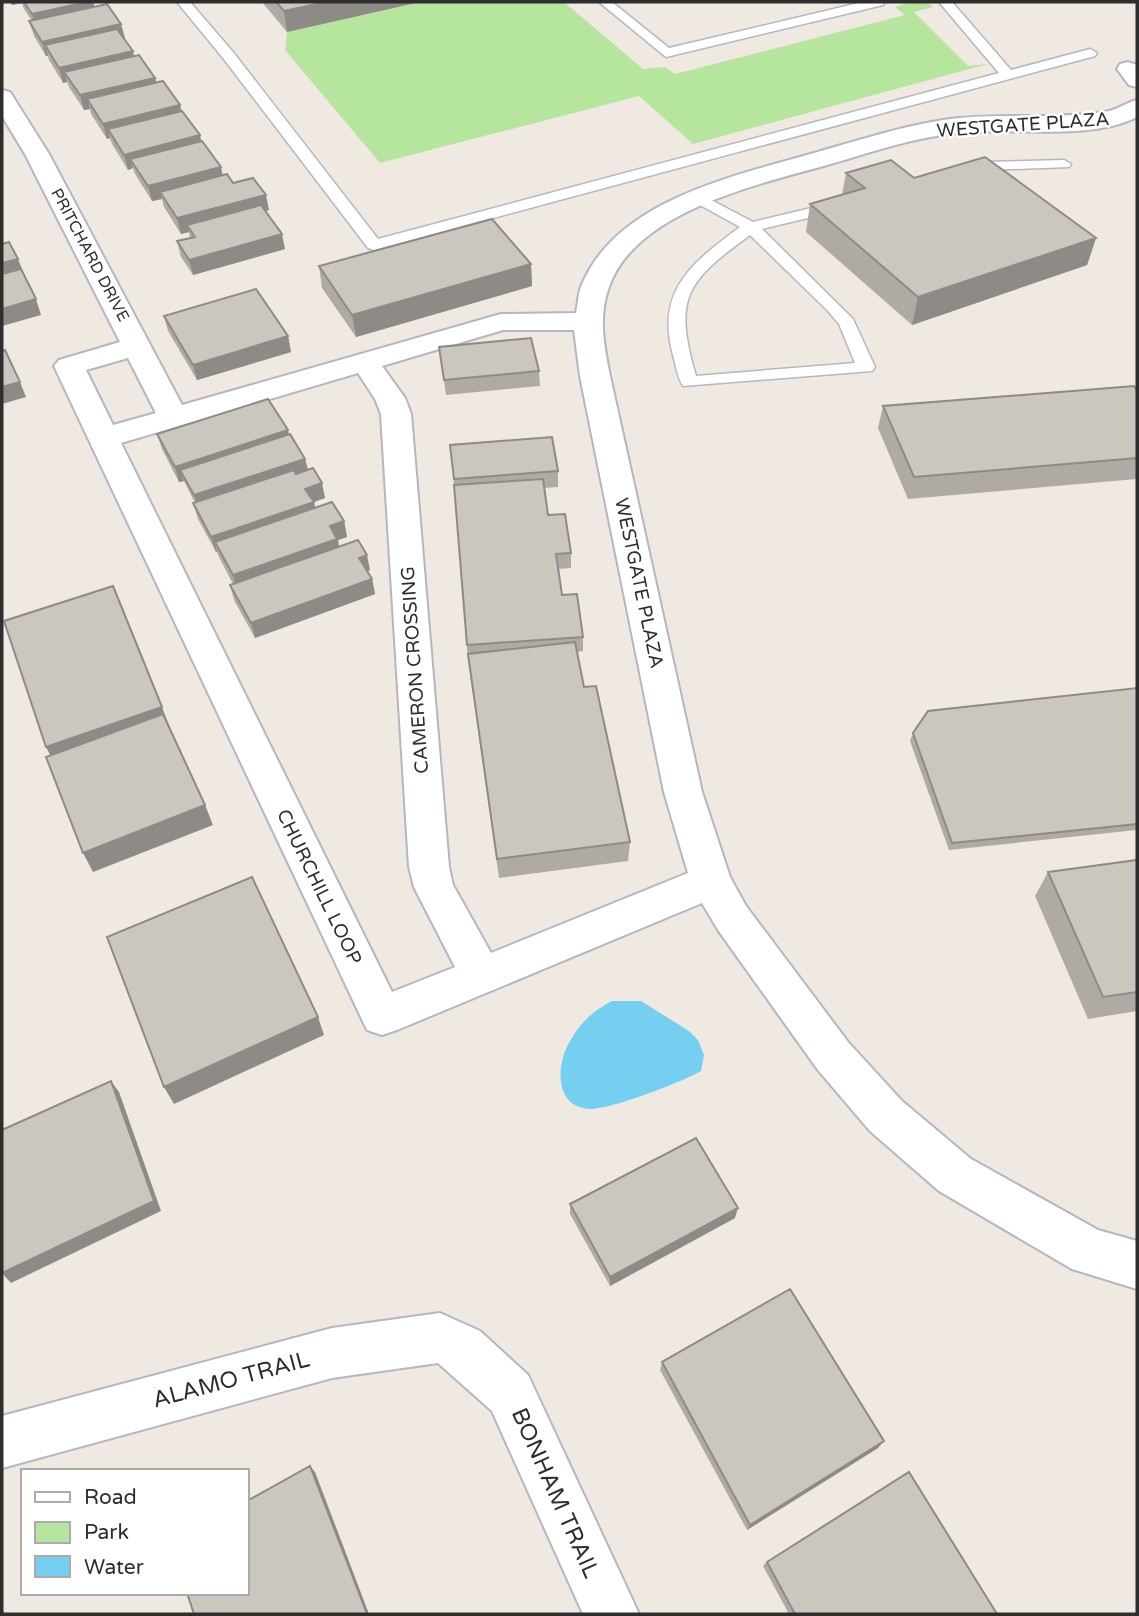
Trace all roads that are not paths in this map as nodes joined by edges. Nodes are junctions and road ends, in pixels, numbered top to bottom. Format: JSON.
{"nodes":[{"id":1,"x":183,"y":2,"type":"edge"},
{"id":2,"x":605,"y":2,"type":"edge"},
{"id":3,"x":878,"y":2,"type":"edge"},
{"id":4,"x":944,"y":2,"type":"edge"},
{"id":5,"x":1090,"y":53,"type":"dead end"},
{"id":6,"x":1009,"y":75,"type":"junction"},
{"id":7,"x":2,"y":97,"type":"edge"},
{"id":8,"x":1137,"y":107,"type":"edge"},
{"id":9,"x":1064,"y":164,"type":"dead end"},
{"id":10,"x":958,"y":173,"type":"edge"},
{"id":11,"x":696,"y":197,"type":"junction"},
{"id":12,"x":847,"y":205,"type":"edge"},
{"id":13,"x":751,"y":228,"type":"junction"},
{"id":14,"x":588,"y":321,"type":"junction"},
{"id":15,"x":138,"y":346,"type":"junction"},
{"id":16,"x":364,"y":361,"type":"junction"},
{"id":17,"x":173,"y":417,"type":"junction"},
{"id":18,"x":103,"y":438,"type":"junction"},
{"id":19,"x":711,"y":882,"type":"junction"},
{"id":20,"x":481,"y":975,"type":"junction"},
{"id":21,"x":1137,"y":1265,"type":"edge"},
{"id":22,"x":462,"y":1349,"type":"joint"},
{"id":23,"x":2,"y":1442,"type":"edge"},
{"id":24,"x":611,"y":1614,"type":"edge"}],
"edges":[{"from":1,"to":6,"type":"lane"},
{"from":2,"to":3,"type":"lane"},
{"from":4,"to":6,"type":"lane"},
{"from":5,"to":6,"type":"lane"},
{"from":7,"to":15,"type":"street","name":"PRITCHARD DRIVE"},
{"from":8,"to":11,"type":"street","name":"WESTGATE PLAZA"},
{"from":9,"to":10,"type":"lane"},
{"from":11,"to":13,"type":"lane"},
{"from":11,"to":14,"type":"street","name":"WESTGATE PLAZA"},
{"from":12,"to":13,"type":"lane"},
{"from":13,"to":13,"type":"lane"},
{"from":14,"to":16,"type":"street"},
{"from":14,"to":19,"type":"street","name":"WESTGATE PLAZA"},
{"from":15,"to":17,"type":"street","name":"PRITCHARD DRIVE"},
{"from":15,"to":18,"type":"street","name":"CHURCHILL LOOP"},
{"from":16,"to":17,"type":"street"},
{"from":16,"to":20,"type":"street","name":"CAMERON CROSSING"},
{"from":17,"to":18,"type":"street"},
{"from":18,"to":20,"type":"street","name":"CHURCHILL LOOP"},
{"from":19,"to":20,"type":"street","name":"CHURCHILL LOOP"},
{"from":19,"to":21,"type":"street","name":"WESTGATE PLAZA"},
{"from":22,"to":23,"type":"street","name":"ALAMO TRAIL"},
{"from":22,"to":24,"type":"street","name":"BONHAM TRAIL"}]}
